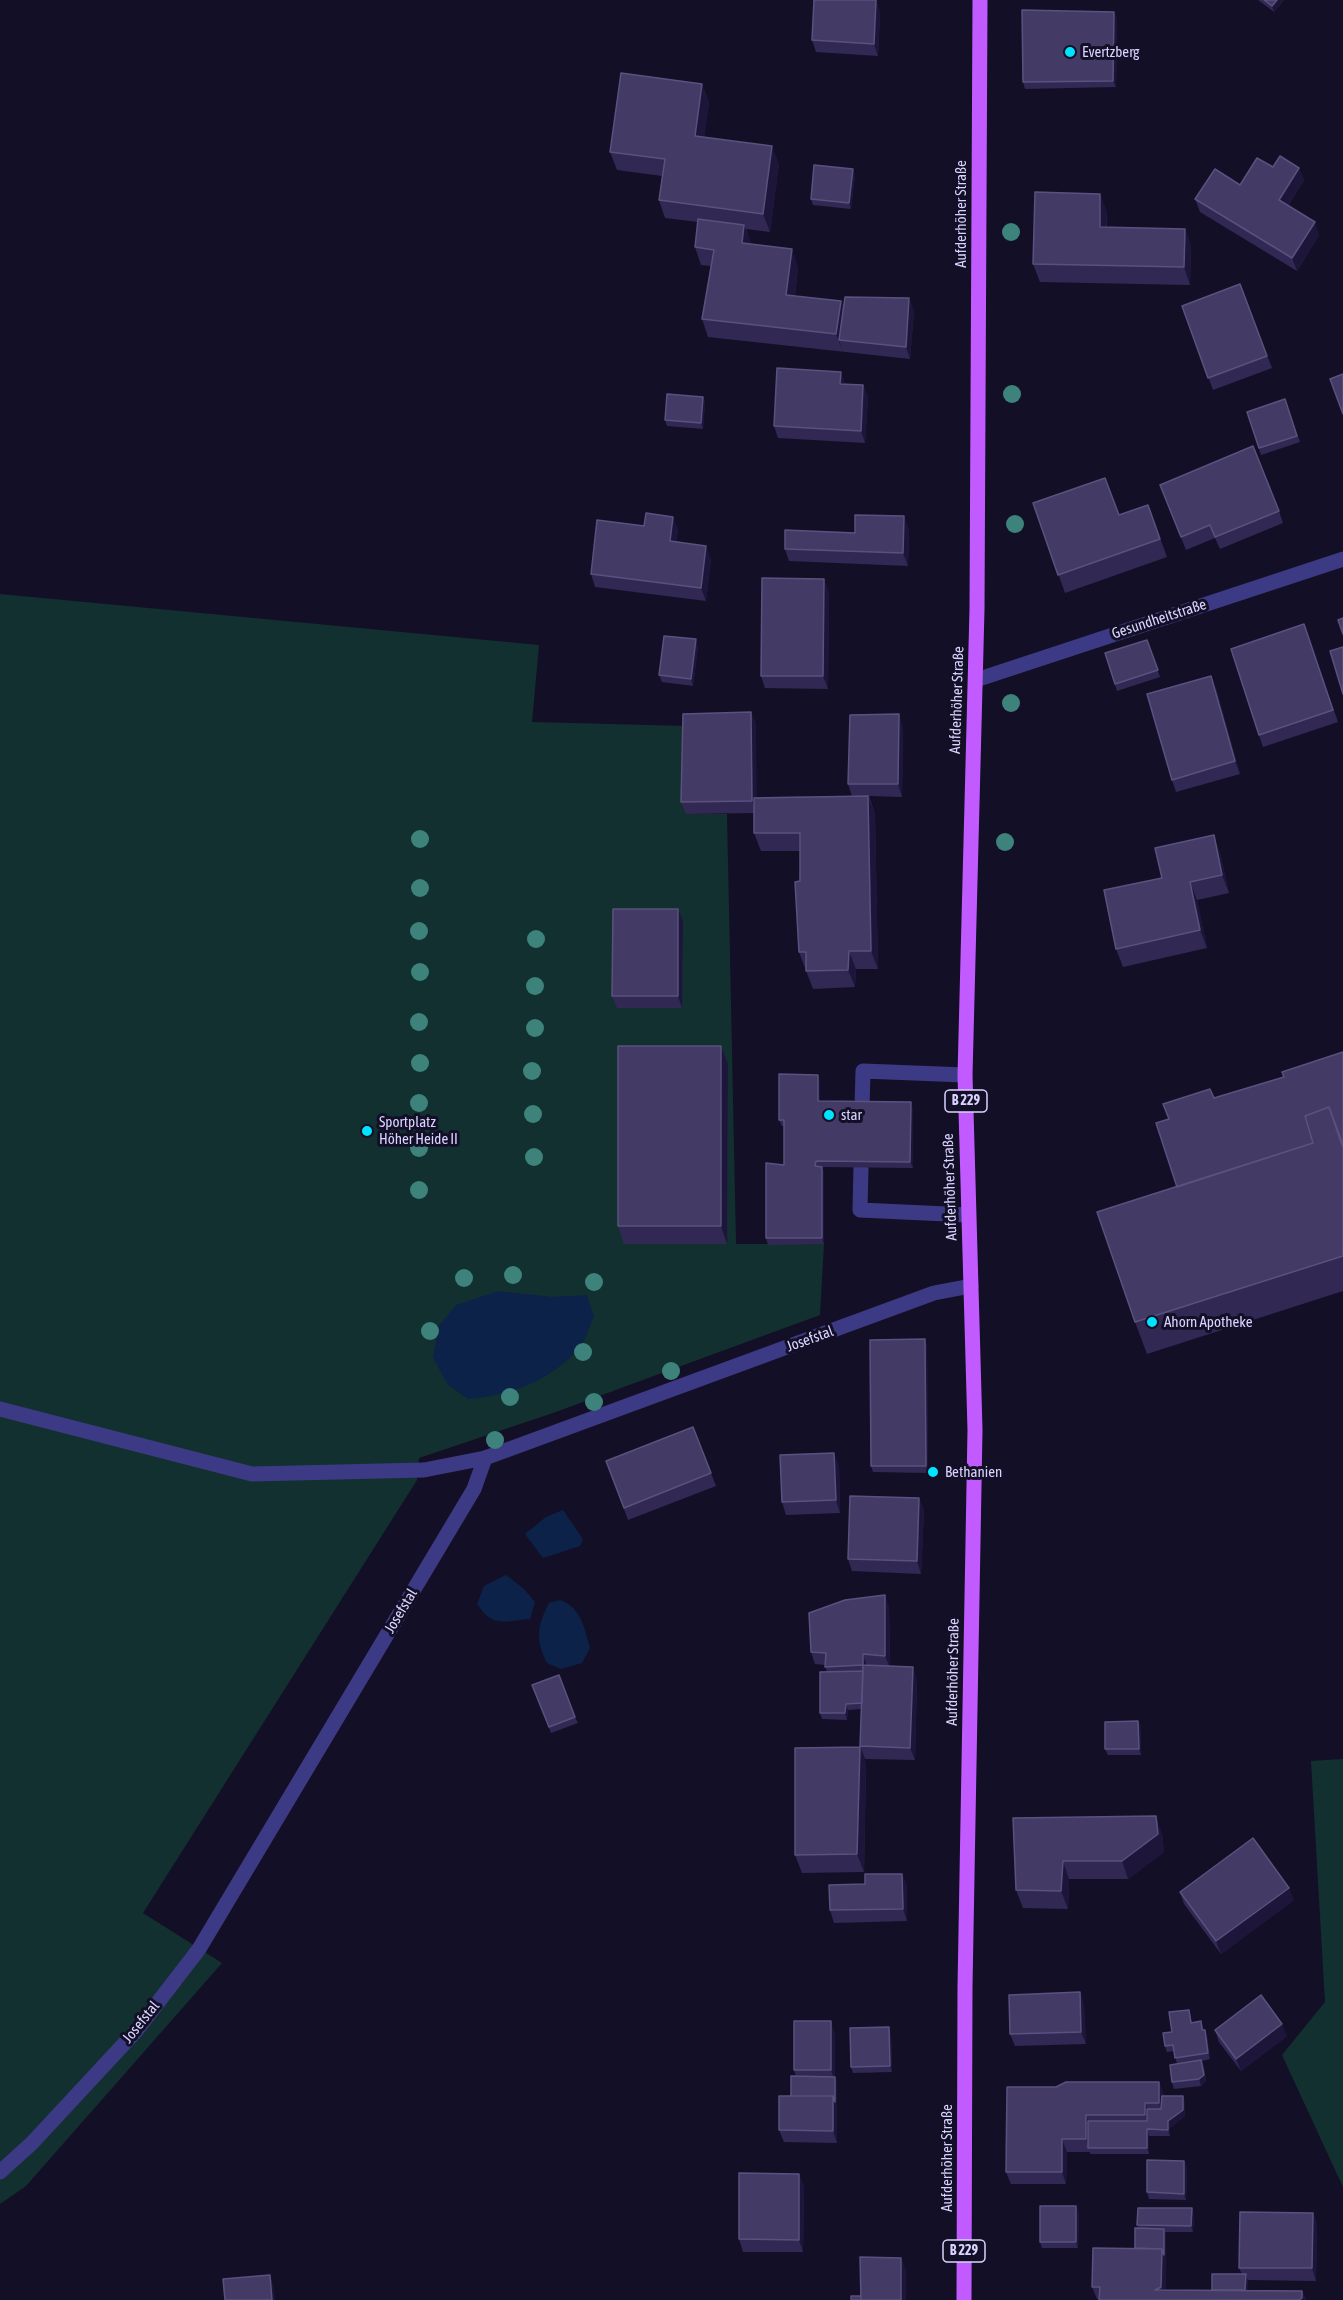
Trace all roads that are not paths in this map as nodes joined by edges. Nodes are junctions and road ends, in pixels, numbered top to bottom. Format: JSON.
{"nodes":[{"id":1,"x":980,"y":0,"type":"edge"},
{"id":2,"x":1343,"y":559,"type":"edge"},
{"id":3,"x":976,"y":680,"type":"junction"},
{"id":4,"x":965,"y":1075,"type":"junction"},
{"id":5,"x":862,"y":1108,"type":"edge"},
{"id":6,"x":861,"y":1167,"type":"edge"},
{"id":7,"x":968,"y":1215,"type":"junction"},
{"id":8,"x":971,"y":1287,"type":"junction"},
{"id":9,"x":0,"y":1409,"type":"edge"},
{"id":10,"x":484,"y":1458,"type":"junction"},
{"id":11,"x":0,"y":2172,"type":"edge"},
{"id":12,"x":964,"y":2300,"type":"edge"}],
"edges":[{"from":1,"to":3,"type":"main road","name":"Aufderhöher Straße","number":"B 229"},
{"from":2,"to":3,"type":"street","name":"Gesundheitstraße"},
{"from":3,"to":4,"type":"main road","name":"Aufderhöher Straße","number":"B 229"},
{"from":4,"to":5,"type":"street"},
{"from":4,"to":7,"type":"main road","name":"Aufderhöher Straße","number":"B 229"},
{"from":6,"to":7,"type":"street"},
{"from":7,"to":8,"type":"main road","name":"Aufderhöher Straße","number":"B 229"},
{"from":8,"to":10,"type":"street","name":"Josefstal"},
{"from":8,"to":12,"type":"main road","name":"Aufderhöher Straße","number":"B 229"},
{"from":9,"to":10,"type":"street"},
{"from":10,"to":11,"type":"street","name":"Josefstal"}]}
